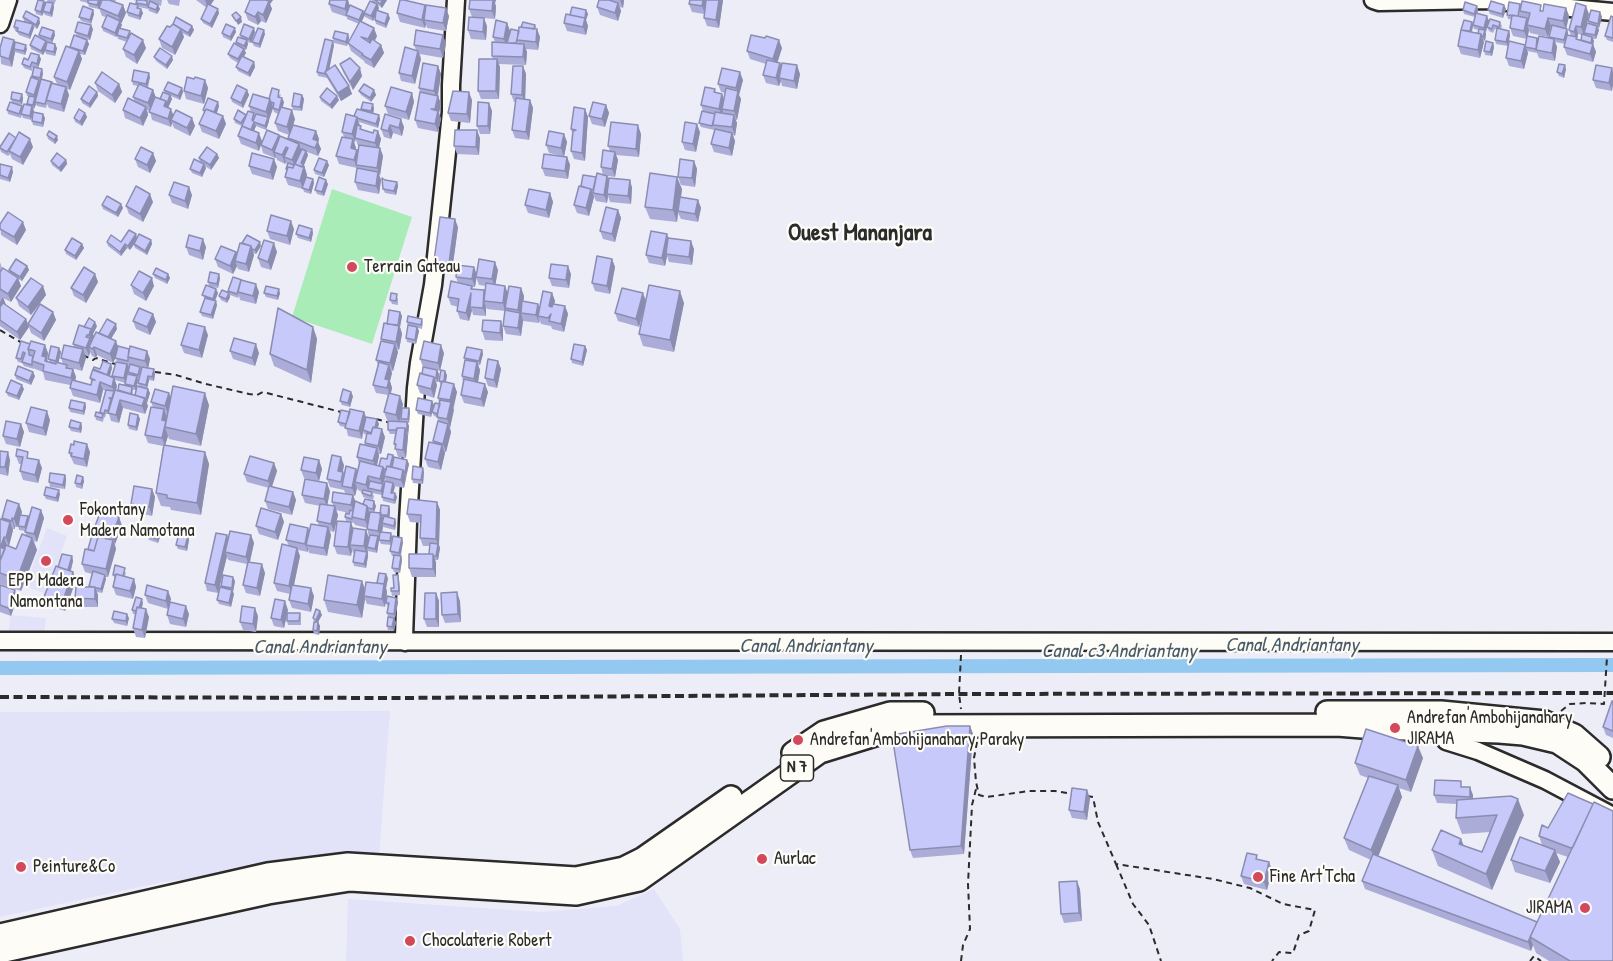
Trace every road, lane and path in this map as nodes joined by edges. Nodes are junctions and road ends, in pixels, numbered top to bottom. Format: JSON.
{"nodes":[{"id":1,"x":8,"y":0,"type":"edge"},
{"id":2,"x":456,"y":0,"type":"edge"},
{"id":3,"x":1373,"y":0,"type":"edge"},
{"id":4,"x":1613,"y":12,"type":"edge"},
{"id":5,"x":0,"y":24,"type":"edge"},
{"id":6,"x":0,"y":330,"type":"edge"},
{"id":7,"x":27,"y":344,"type":"edge"},
{"id":8,"x":75,"y":354,"type":"edge"},
{"id":9,"x":118,"y":364,"type":"edge"},
{"id":10,"x":148,"y":370,"type":"edge"},
{"id":11,"x":341,"y":412,"type":"edge"},
{"id":12,"x":371,"y":418,"type":"edge"},
{"id":13,"x":414,"y":424,"type":"junction"},
{"id":14,"x":0,"y":641,"type":"edge"},
{"id":15,"x":405,"y":642,"type":"junction"},
{"id":16,"x":1611,"y":642,"type":"edge"},
{"id":17,"x":961,"y":652,"type":"dead end"},
{"id":18,"x":1561,"y":711,"type":"dead end"},
{"id":19,"x":962,"y":712,"type":"junction"},
{"id":20,"x":1441,"y":721,"type":"junction"},
{"id":21,"x":979,"y":725,"type":"junction"},
{"id":22,"x":1613,"y":769,"type":"edge"},
{"id":23,"x":977,"y":787,"type":"junction"},
{"id":24,"x":1613,"y":788,"type":"edge"},
{"id":25,"x":1074,"y":794,"type":"edge"},
{"id":26,"x":1083,"y":796,"type":"edge"},
{"id":27,"x":1613,"y":816,"type":"edge"},
{"id":28,"x":1116,"y":864,"type":"junction"},
{"id":29,"x":0,"y":935,"type":"edge"},
{"id":30,"x":0,"y":952,"type":"edge"},
{"id":31,"x":3,"y":961,"type":"edge"},
{"id":32,"x":961,"y":961,"type":"edge"},
{"id":33,"x":1161,"y":961,"type":"edge"},
{"id":34,"x":1272,"y":961,"type":"edge"},
{"id":35,"x":1530,"y":961,"type":"edge"},
{"id":36,"x":1541,"y":961,"type":"edge"}],
"edges":[{"from":1,"to":5,"type":"street"},
{"from":2,"to":13,"type":"street"},
{"from":3,"to":4,"type":"street"},
{"from":6,"to":7,"type":"path"},
{"from":8,"to":9,"type":"path"},
{"from":10,"to":11,"type":"path"},
{"from":12,"to":13,"type":"path"},
{"from":13,"to":15,"type":"street"},
{"from":14,"to":15,"type":"street"},
{"from":15,"to":16,"type":"street"},
{"from":16,"to":18,"type":"path"},
{"from":17,"to":19,"type":"path"},
{"from":19,"to":20,"type":"main road","number":"N 7"},
{"from":19,"to":29,"type":"main road","number":"N 7"},
{"from":20,"to":21,"type":"main road","number":"N 7"},
{"from":20,"to":22,"type":"main road","number":"N 7"},
{"from":20,"to":24,"type":"main road","number":"N 7"},
{"from":20,"to":27,"type":"street"},
{"from":21,"to":23,"type":"path"},
{"from":21,"to":30,"type":"main road","number":"N 7"},
{"from":23,"to":25,"type":"path"},
{"from":23,"to":32,"type":"path"},
{"from":26,"to":28,"type":"path"},
{"from":28,"to":33,"type":"path"},
{"from":28,"to":34,"type":"path"},
{"from":30,"to":31,"type":"street"},
{"from":35,"to":36,"type":"path"}]}
